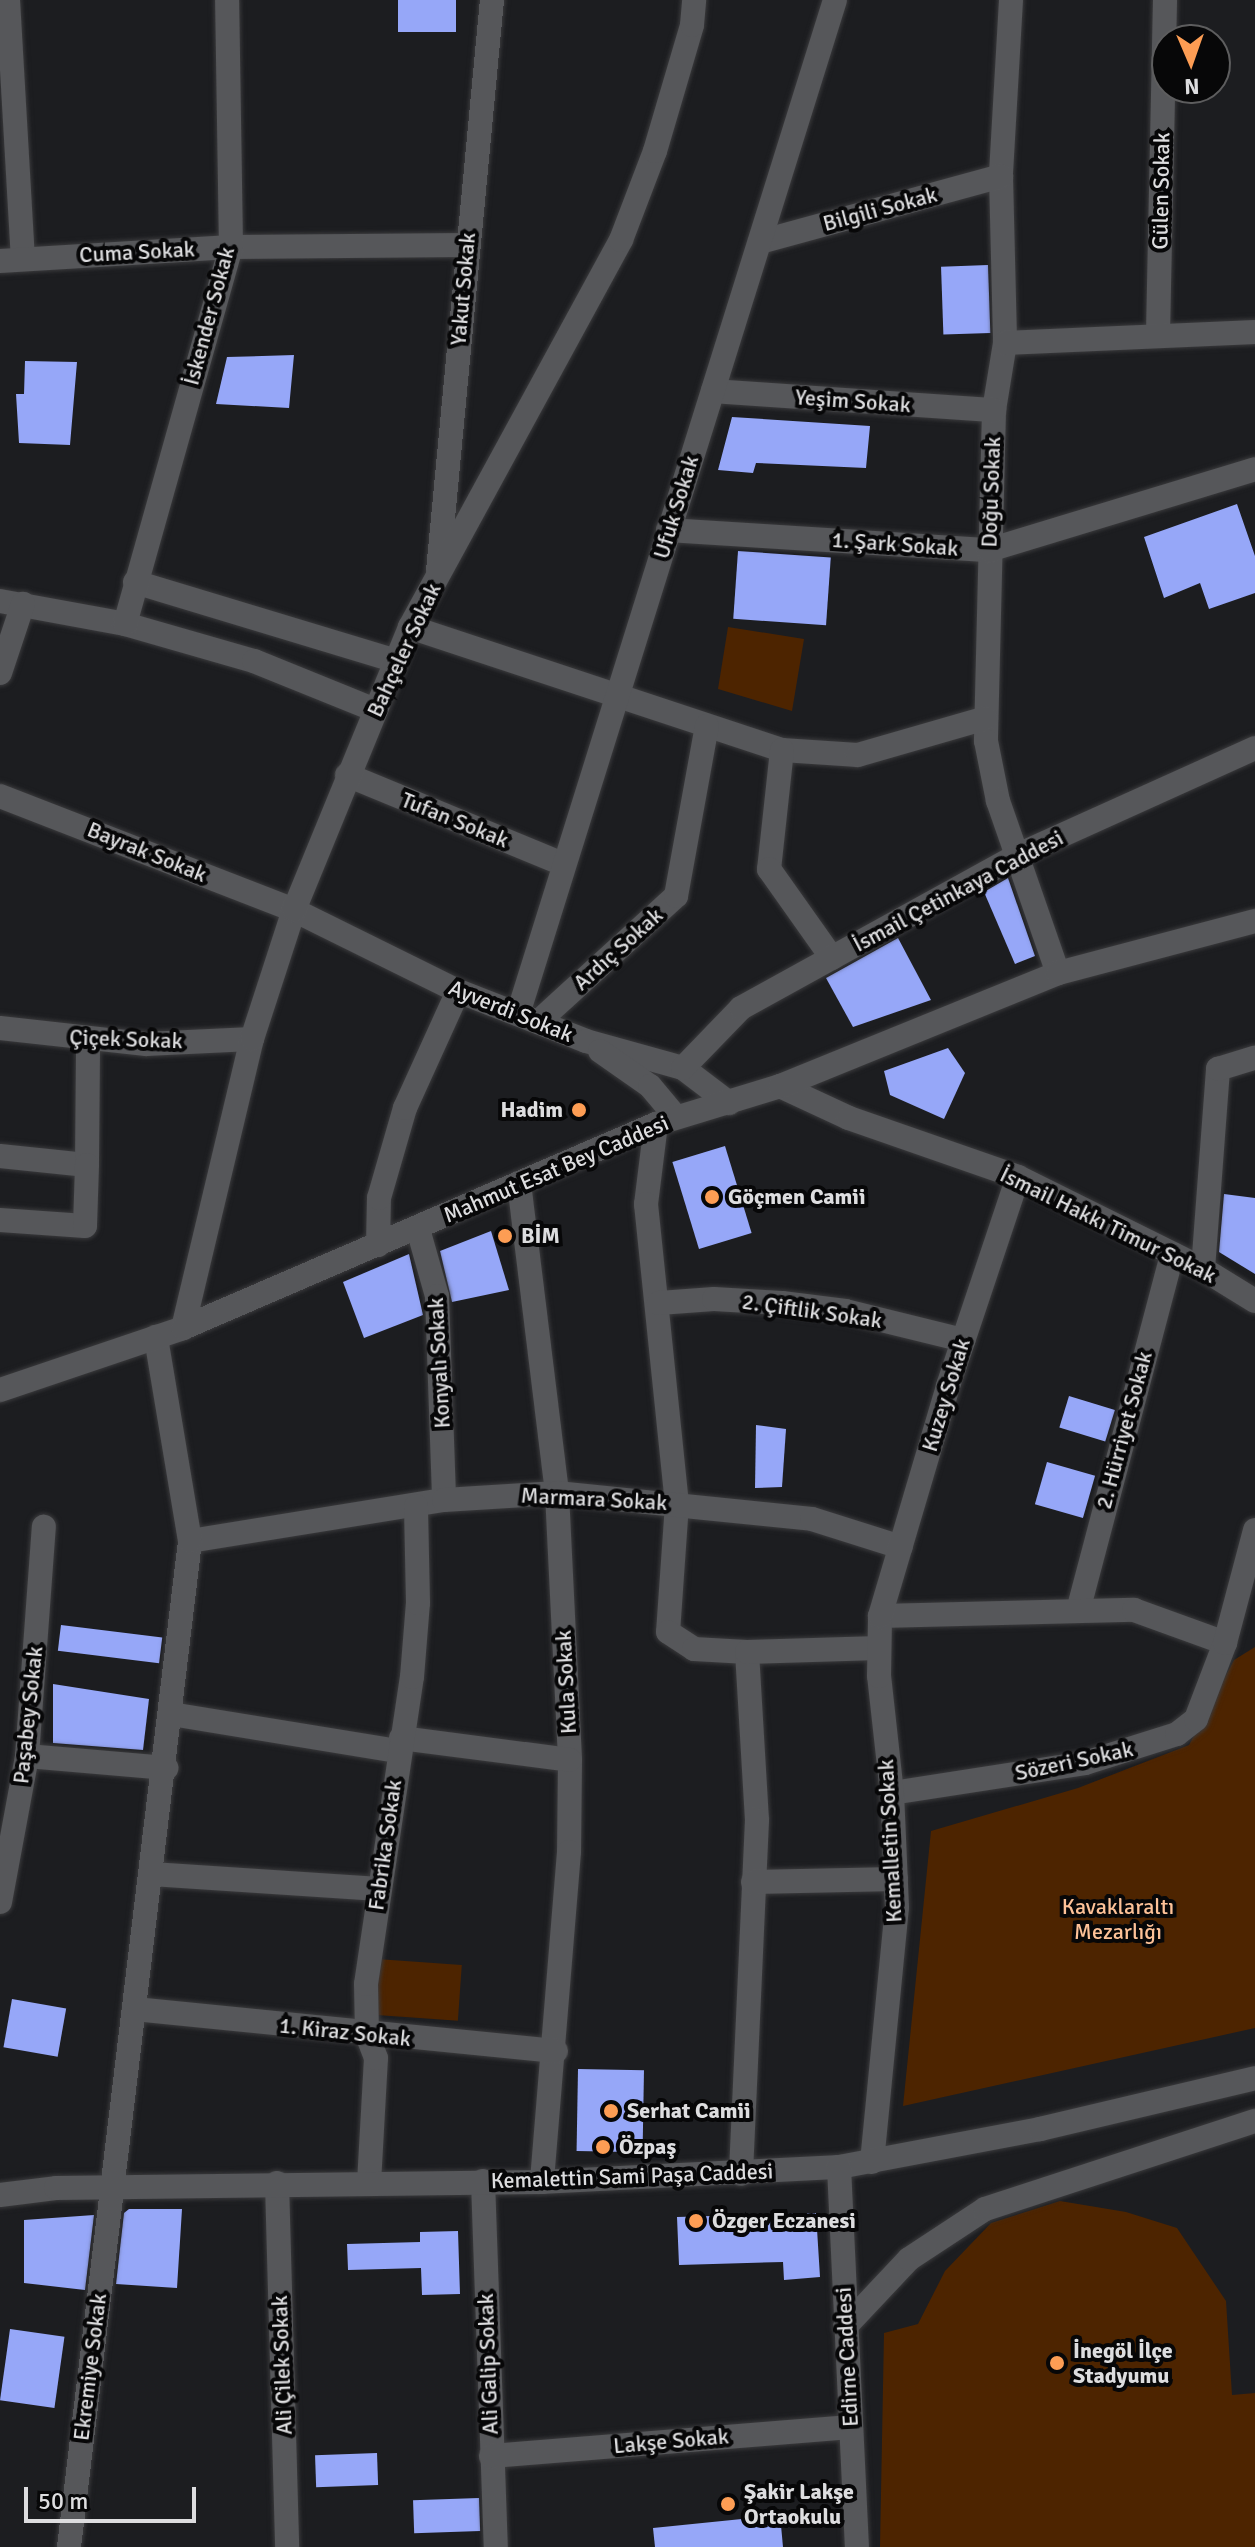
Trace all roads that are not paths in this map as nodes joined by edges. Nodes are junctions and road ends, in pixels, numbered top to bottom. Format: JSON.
{"nodes":[{"id":1,"x":8,"y":0,"type":"edge"},
{"id":2,"x":227,"y":0,"type":"edge"},
{"id":3,"x":492,"y":0,"type":"edge"},
{"id":4,"x":694,"y":0,"type":"edge"},
{"id":5,"x":835,"y":0,"type":"edge"},
{"id":6,"x":1011,"y":0,"type":"edge"},
{"id":7,"x":1165,"y":0,"type":"edge"},
{"id":8,"x":1001,"y":176,"type":"junction"},
{"id":9,"x":760,"y":242,"type":"junction"},
{"id":10,"x":467,"y":245,"type":"junction"},
{"id":11,"x":231,"y":247,"type":"junction"},
{"id":12,"x":11,"y":260,"type":"edge"},
{"id":13,"x":1255,"y":332,"type":"edge"},
{"id":14,"x":1158,"y":334,"type":"junction"},
{"id":15,"x":1005,"y":343,"type":"junction"},
{"id":16,"x":713,"y":391,"type":"junction"},
{"id":17,"x":994,"y":410,"type":"junction"},
{"id":18,"x":1255,"y":469,"type":"edge"},
{"id":19,"x":668,"y":530,"type":"junction"},
{"id":20,"x":989,"y":550,"type":"junction"},
{"id":21,"x":437,"y":578,"type":"junction"},
{"id":22,"x":135,"y":582,"type":"junction"},
{"id":23,"x":11,"y":603,"type":"edge"},
{"id":24,"x":125,"y":624,"type":"junction"},
{"id":25,"x":410,"y":627,"type":"junction"},
{"id":26,"x":396,"y":661,"type":"junction"},
{"id":27,"x":0,"y":673,"type":"edge"},
{"id":28,"x":621,"y":696,"type":"junction"},
{"id":29,"x":375,"y":710,"type":"junction"},
{"id":30,"x":986,"y":718,"type":"junction"},
{"id":31,"x":707,"y":726,"type":"junction"},
{"id":32,"x":1255,"y":748,"type":"edge"},
{"id":33,"x":782,"y":750,"type":"junction"},
{"id":34,"x":347,"y":775,"type":"junction"},
{"id":35,"x":0,"y":796,"type":"edge"},
{"id":36,"x":1018,"y":855,"type":"junction"},
{"id":37,"x":563,"y":864,"type":"junction"},
{"id":38,"x":294,"y":910,"type":"junction"},
{"id":39,"x":1255,"y":921,"type":"edge"},
{"id":40,"x":832,"y":958,"type":"junction"},
{"id":41,"x":1058,"y":973,"type":"junction"},
{"id":42,"x":458,"y":991,"type":"junction"},
{"id":43,"x":528,"y":1018,"type":"junction"},
{"id":44,"x":0,"y":1028,"type":"edge"},
{"id":45,"x":88,"y":1039,"type":"junction"},
{"id":46,"x":252,"y":1039,"type":"junction"},
{"id":47,"x":586,"y":1041,"type":"junction"},
{"id":48,"x":1255,"y":1058,"type":"edge"},
{"id":49,"x":683,"y":1068,"type":"junction"},
{"id":50,"x":780,"y":1086,"type":"junction"},
{"id":51,"x":729,"y":1103,"type":"junction"},
{"id":52,"x":666,"y":1120,"type":"junction"},
{"id":53,"x":0,"y":1156,"type":"edge"},
{"id":54,"x":87,"y":1165,"type":"junction"},
{"id":55,"x":1018,"y":1177,"type":"junction"},
{"id":56,"x":519,"y":1183,"type":"junction"},
{"id":57,"x":0,"y":1220,"type":"edge"},
{"id":58,"x":418,"y":1229,"type":"junction"},
{"id":59,"x":378,"y":1245,"type":"junction"},
{"id":60,"x":1172,"y":1254,"type":"junction"},
{"id":61,"x":1203,"y":1269,"type":"junction"},
{"id":62,"x":1255,"y":1301,"type":"edge"},
{"id":63,"x":659,"y":1303,"type":"junction"},
{"id":64,"x":183,"y":1328,"type":"junction"},
{"id":65,"x":156,"y":1337,"type":"junction"},
{"id":66,"x":963,"y":1340,"type":"junction"},
{"id":67,"x":0,"y":1390,"type":"edge"},
{"id":68,"x":557,"y":1493,"type":"junction"},
{"id":69,"x":444,"y":1500,"type":"junction"},
{"id":70,"x":677,"y":1504,"type":"junction"},
{"id":71,"x":416,"y":1506,"type":"junction"},
{"id":72,"x":44,"y":1527,"type":"dead end"},
{"id":73,"x":1255,"y":1530,"type":"edge"},
{"id":74,"x":190,"y":1541,"type":"junction"},
{"id":75,"x":901,"y":1547,"type":"junction"},
{"id":76,"x":1079,"y":1607,"type":"junction"},
{"id":77,"x":880,"y":1616,"type":"junction"},
{"id":78,"x":1225,"y":1643,"type":"junction"},
{"id":79,"x":879,"y":1648,"type":"junction"},
{"id":80,"x":747,"y":1652,"type":"junction"},
{"id":81,"x":171,"y":1714,"type":"junction"},
{"id":82,"x":400,"y":1744,"type":"junction"},
{"id":83,"x":27,"y":1756,"type":"junction"},
{"id":84,"x":570,"y":1760,"type":"junction"},
{"id":85,"x":166,"y":1768,"type":"junction"},
{"id":86,"x":892,"y":1793,"type":"junction"},
{"id":87,"x":152,"y":1874,"type":"junction"},
{"id":88,"x":896,"y":1879,"type":"junction"},
{"id":89,"x":753,"y":1882,"type":"junction"},
{"id":90,"x":2,"y":1887,"type":"edge"},
{"id":91,"x":379,"y":1889,"type":"junction"},
{"id":92,"x":134,"y":2009,"type":"junction"},
{"id":93,"x":367,"y":2035,"type":"junction"},
{"id":94,"x":556,"y":2051,"type":"junction"},
{"id":95,"x":1255,"y":2078,"type":"edge"},
{"id":96,"x":1255,"y":2121,"type":"edge"},
{"id":97,"x":872,"y":2162,"type":"junction"},
{"id":98,"x":839,"y":2167,"type":"junction"},
{"id":99,"x":741,"y":2174,"type":"junction"},
{"id":100,"x":483,"y":2181,"type":"junction"},
{"id":101,"x":542,"y":2182,"type":"junction"},
{"id":102,"x":277,"y":2183,"type":"junction"},
{"id":103,"x":369,"y":2183,"type":"junction"},
{"id":104,"x":111,"y":2187,"type":"junction"},
{"id":105,"x":0,"y":2195,"type":"edge"},
{"id":106,"x":845,"y":2327,"type":"junction"},
{"id":107,"x":851,"y":2427,"type":"junction"},
{"id":108,"x":491,"y":2456,"type":"junction"},
{"id":109,"x":69,"y":2547,"type":"edge"},
{"id":110,"x":287,"y":2547,"type":"edge"},
{"id":111,"x":496,"y":2547,"type":"edge"},
{"id":112,"x":857,"y":2547,"type":"edge"}],
"edges":[{"from":1,"to":12,"type":"street"},
{"from":2,"to":11,"type":"street","name":"İskender Sokak"},
{"from":3,"to":10,"type":"street","name":"Yakut Sokak"},
{"from":4,"to":21,"type":"street","name":"Bahçeler Sokak"},
{"from":5,"to":9,"type":"street","name":"Ufuk Sokak"},
{"from":6,"to":8,"type":"street","name":"Doğu Sokak"},
{"from":7,"to":14,"type":"street","name":"Gülen Sokak"},
{"from":8,"to":9,"type":"street","name":"Bilgili Sokak"},
{"from":8,"to":15,"type":"street","name":"Doğu Sokak"},
{"from":9,"to":16,"type":"street","name":"Ufuk Sokak"},
{"from":10,"to":11,"type":"street","name":"Cuma Sokak"},
{"from":10,"to":21,"type":"street","name":"Yakut Sokak"},
{"from":11,"to":12,"type":"street","name":"Cuma Sokak"},
{"from":11,"to":22,"type":"street","name":"İskender Sokak"},
{"from":13,"to":14,"type":"street"},
{"from":14,"to":15,"type":"street"},
{"from":15,"to":17,"type":"street","name":"Doğu Sokak"},
{"from":16,"to":17,"type":"street","name":"Yeşim Sokak"},
{"from":16,"to":19,"type":"street","name":"Ufuk Sokak"},
{"from":17,"to":20,"type":"street","name":"Doğu Sokak"},
{"from":18,"to":20,"type":"street","name":"1. Şark Sokak"},
{"from":19,"to":20,"type":"street","name":"1. Şark Sokak"},
{"from":19,"to":28,"type":"street","name":"Ufuk Sokak"},
{"from":20,"to":30,"type":"street","name":"Doğu Sokak"},
{"from":21,"to":25,"type":"street","name":"Bahçeler Sokak"},
{"from":22,"to":24,"type":"street","name":"İskender Sokak"},
{"from":22,"to":26,"type":"street"},
{"from":23,"to":24,"type":"street"},
{"from":23,"to":27,"type":"street"},
{"from":24,"to":29,"type":"street"},
{"from":25,"to":26,"type":"street","name":"Bahçeler Sokak"},
{"from":25,"to":28,"type":"street"},
{"from":26,"to":29,"type":"street","name":"Bahçeler Sokak"},
{"from":28,"to":31,"type":"street"},
{"from":28,"to":37,"type":"street","name":"Ufuk Sokak"},
{"from":29,"to":34,"type":"street","name":"Bahçeler Sokak"},
{"from":30,"to":33,"type":"street"},
{"from":30,"to":36,"type":"street","name":"Doğu Sokak"},
{"from":31,"to":33,"type":"street"},
{"from":31,"to":43,"type":"street","name":"Ardıç Sokak"},
{"from":32,"to":36,"type":"street","name":"İsmail Çetinkaya Caddesi"},
{"from":33,"to":40,"type":"street"},
{"from":34,"to":37,"type":"street","name":"Tufan Sokak"},
{"from":34,"to":38,"type":"street","name":"Bahçeler Sokak"},
{"from":35,"to":38,"type":"street","name":"Bayrak Sokak"},
{"from":36,"to":40,"type":"street","name":"İsmail Çetinkaya Caddesi"},
{"from":36,"to":41,"type":"street","name":"Doğu Sokak"},
{"from":37,"to":43,"type":"street","name":"Ufuk Sokak"},
{"from":38,"to":42,"type":"street","name":"Ayverdi Sokak"},
{"from":38,"to":46,"type":"street","name":"Bahçeler Sokak"},
{"from":39,"to":41,"type":"street","name":"Mahmut Esat Bey Caddesi"},
{"from":40,"to":49,"type":"street","name":"İsmail Çetinkaya Caddesi"},
{"from":41,"to":50,"type":"street","name":"Mahmut Esat Bey Caddesi"},
{"from":42,"to":43,"type":"street","name":"Ayverdi Sokak"},
{"from":42,"to":59,"type":"street"},
{"from":43,"to":47,"type":"street","name":"Ayverdi Sokak"},
{"from":44,"to":45,"type":"street","name":"Çiçek Sokak"},
{"from":45,"to":46,"type":"street","name":"Çiçek Sokak"},
{"from":45,"to":54,"type":"street"},
{"from":46,"to":64,"type":"street","name":"Bahçeler Sokak"},
{"from":47,"to":49,"type":"street","name":"Ayverdi Sokak"},
{"from":47,"to":52,"type":"street"},
{"from":48,"to":61,"type":"street"},
{"from":49,"to":51,"type":"street","name":"Ayverdi Sokak"},
{"from":50,"to":51,"type":"street","name":"Mahmut Esat Bey Caddesi"},
{"from":50,"to":55,"type":"street","name":"İsmail Hakkı Timur Sokak"},
{"from":51,"to":52,"type":"street","name":"Mahmut Esat Bey Caddesi"},
{"from":52,"to":56,"type":"street","name":"Mahmut Esat Bey Caddesi"},
{"from":52,"to":63,"type":"street"},
{"from":53,"to":54,"type":"street"},
{"from":54,"to":57,"type":"street"},
{"from":55,"to":60,"type":"street","name":"İsmail Hakkı Timur Sokak"},
{"from":55,"to":66,"type":"street","name":"Kuzey Sokak"},
{"from":56,"to":58,"type":"street","name":"Mahmut Esat Bey Caddesi"},
{"from":56,"to":68,"type":"street","name":"Kula Sokak"},
{"from":58,"to":59,"type":"street","name":"Mahmut Esat Bey Caddesi"},
{"from":58,"to":69,"type":"street","name":"Konyalı Sokak"},
{"from":59,"to":64,"type":"street","name":"Mahmut Esat Bey Caddesi"},
{"from":60,"to":61,"type":"street","name":"İsmail Hakkı Timur Sokak"},
{"from":60,"to":76,"type":"street","name":"2. Hürriyet Sokak"},
{"from":61,"to":62,"type":"street","name":"İsmail Hakkı Timur Sokak"},
{"from":63,"to":66,"type":"street","name":"2. Çiftlik Sokak"},
{"from":63,"to":70,"type":"street"},
{"from":64,"to":65,"type":"street","name":"Mahmut Esat Bey Caddesi"},
{"from":65,"to":67,"type":"street","name":"Mahmut Esat Bey Caddesi"},
{"from":65,"to":74,"type":"street","name":"Ekremiye Sokak"},
{"from":66,"to":75,"type":"street","name":"Kuzey Sokak"},
{"from":68,"to":69,"type":"street","name":"Marmara Sokak"},
{"from":68,"to":70,"type":"street","name":"Marmara Sokak"},
{"from":68,"to":84,"type":"street","name":"Kula Sokak"},
{"from":69,"to":71,"type":"street","name":"Marmara Sokak"},
{"from":70,"to":75,"type":"street","name":"Marmara Sokak"},
{"from":70,"to":80,"type":"street"},
{"from":71,"to":74,"type":"street","name":"Marmara Sokak"},
{"from":71,"to":82,"type":"street","name":"Fabrika Sokak"},
{"from":72,"to":83,"type":"street","name":"Paşabey Sokak"},
{"from":73,"to":78,"type":"street","name":"Sözeri Sokak"},
{"from":74,"to":81,"type":"street","name":"Ekremiye Sokak"},
{"from":75,"to":77,"type":"street","name":"Kuzey Sokak"},
{"from":76,"to":77,"type":"street"},
{"from":76,"to":78,"type":"street"},
{"from":77,"to":79,"type":"street","name":"Kemalletin Sokak"},
{"from":78,"to":86,"type":"street","name":"Sözeri Sokak"},
{"from":79,"to":80,"type":"street"},
{"from":79,"to":86,"type":"street","name":"Kemalletin Sokak"},
{"from":80,"to":89,"type":"street"},
{"from":81,"to":82,"type":"street"},
{"from":81,"to":85,"type":"street","name":"Ekremiye Sokak"},
{"from":82,"to":84,"type":"street"},
{"from":82,"to":91,"type":"street","name":"Fabrika Sokak"},
{"from":83,"to":85,"type":"street"},
{"from":83,"to":90,"type":"street","name":"Paşabey Sokak"},
{"from":84,"to":94,"type":"street","name":"Kula Sokak"},
{"from":85,"to":87,"type":"street","name":"Ekremiye Sokak"},
{"from":86,"to":88,"type":"street","name":"Kemalletin Sokak"},
{"from":87,"to":91,"type":"street"},
{"from":87,"to":92,"type":"street","name":"Ekremiye Sokak"},
{"from":88,"to":89,"type":"street"},
{"from":88,"to":97,"type":"street","name":"Kemalletin Sokak"},
{"from":89,"to":99,"type":"street"},
{"from":91,"to":93,"type":"street","name":"Fabrika Sokak"},
{"from":92,"to":93,"type":"street","name":"1. Kiraz Sokak"},
{"from":92,"to":104,"type":"street","name":"Ekremiye Sokak"},
{"from":93,"to":94,"type":"street","name":"1. Kiraz Sokak"},
{"from":93,"to":103,"type":"street","name":"Fabrika Sokak"},
{"from":94,"to":101,"type":"street","name":"Kula Sokak"},
{"from":95,"to":97,"type":"street","name":"Kemalettin Sami Paşa Caddesi"},
{"from":96,"to":106,"type":"street"},
{"from":97,"to":98,"type":"street","name":"Kemalettin Sami Paşa Caddesi"},
{"from":98,"to":99,"type":"street","name":"Kemalettin Sami Paşa Caddesi"},
{"from":98,"to":106,"type":"street","name":"Edirne Caddesi"},
{"from":99,"to":101,"type":"street","name":"Kemalettin Sami Paşa Caddesi"},
{"from":100,"to":101,"type":"street","name":"Kemalettin Sami Paşa Caddesi"},
{"from":100,"to":103,"type":"street","name":"Kemalettin Sami Paşa Caddesi"},
{"from":100,"to":108,"type":"street","name":"Ali Galip Sokak"},
{"from":102,"to":103,"type":"street","name":"Kemalettin Sami Paşa Caddesi"},
{"from":102,"to":104,"type":"street","name":"Kemalettin Sami Paşa Caddesi"},
{"from":102,"to":110,"type":"street","name":"Ali Çilek Sokak"},
{"from":104,"to":105,"type":"street","name":"Kemalettin Sami Paşa Caddesi"},
{"from":104,"to":109,"type":"street","name":"Ekremiye Sokak"},
{"from":106,"to":107,"type":"street","name":"Edirne Caddesi"},
{"from":107,"to":108,"type":"street","name":"Lakşe Sokak"},
{"from":107,"to":112,"type":"street","name":"Edirne Caddesi"},
{"from":108,"to":111,"type":"street","name":"Ali Galip Sokak"}]}
